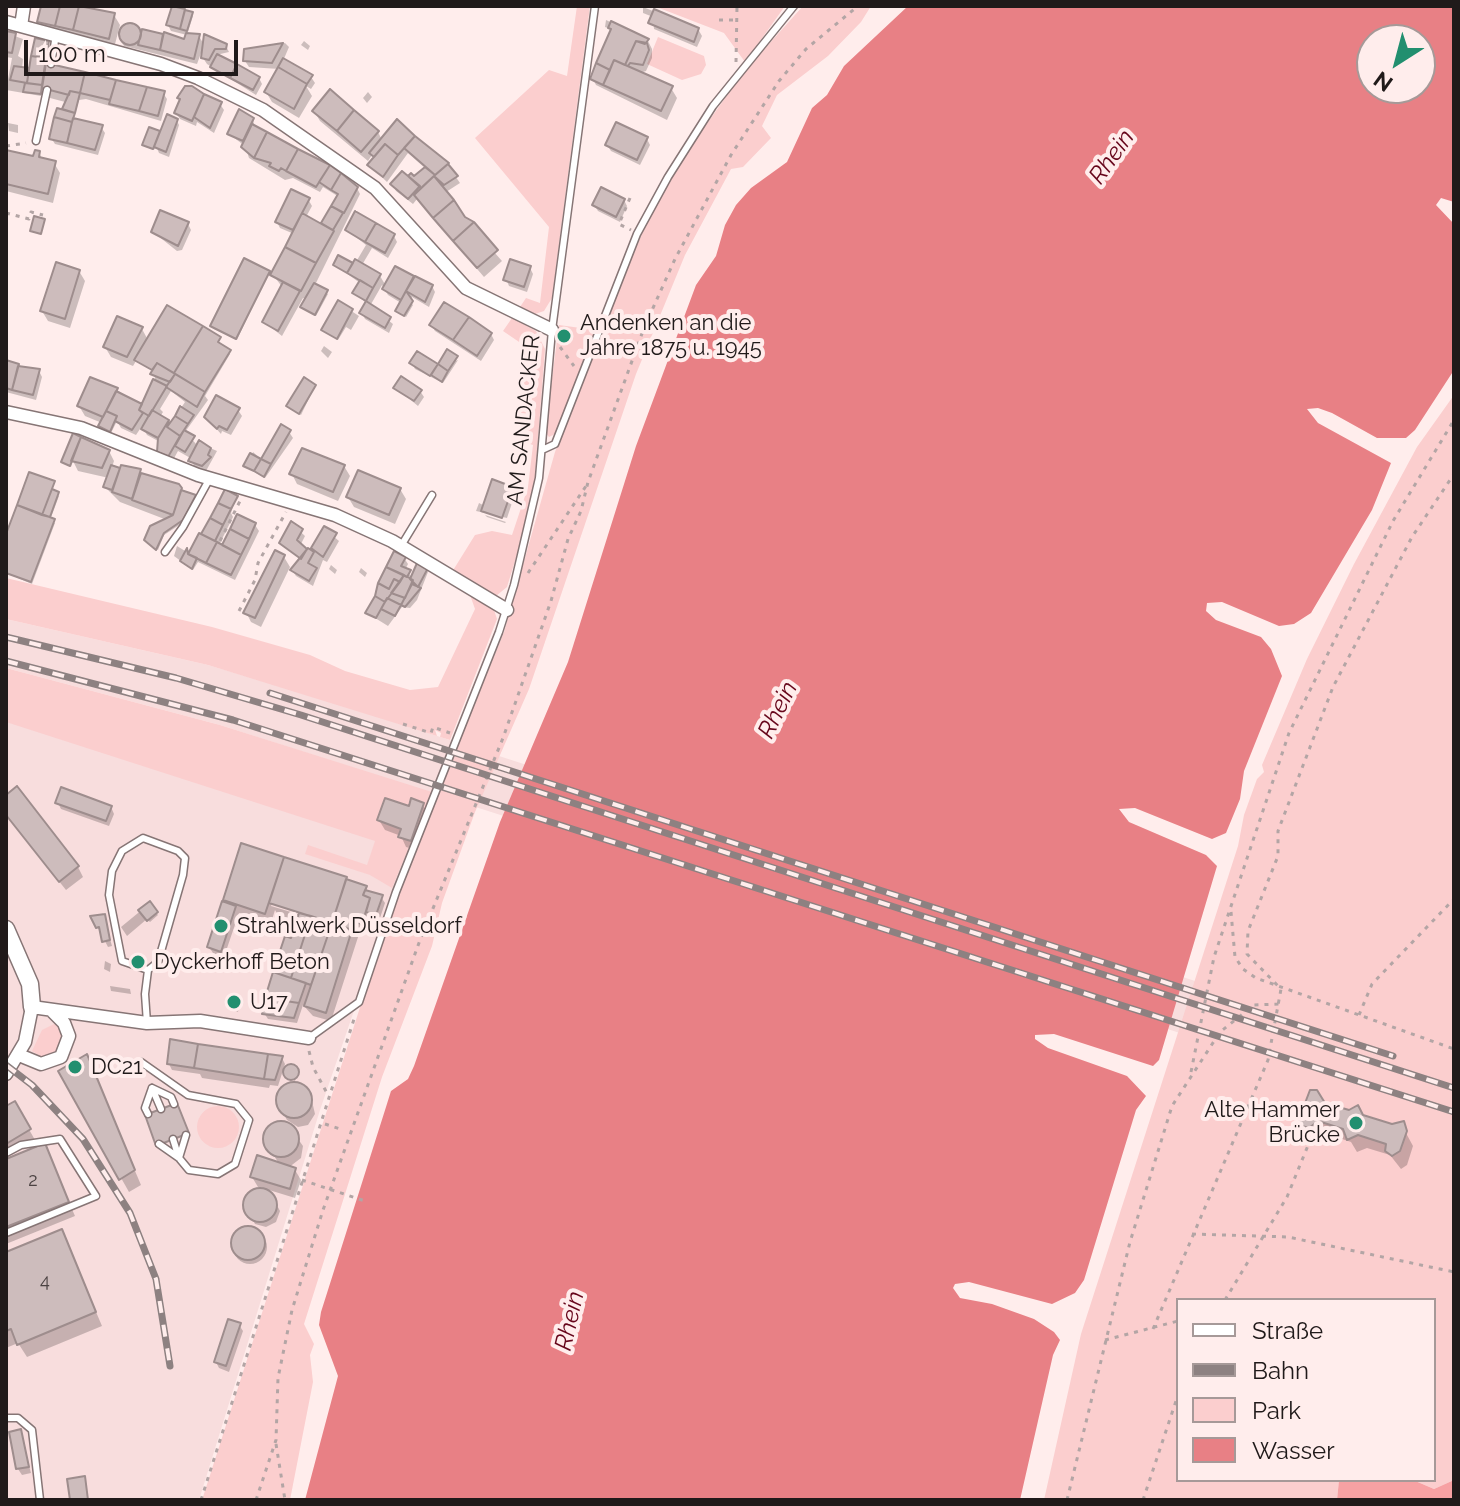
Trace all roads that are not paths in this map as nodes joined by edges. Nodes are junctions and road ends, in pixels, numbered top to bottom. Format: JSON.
{"nodes":[{"id":1,"x":24,"y":6,"type":"edge"},
{"id":2,"x":595,"y":6,"type":"edge"},
{"id":3,"x":794,"y":6,"type":"edge"},
{"id":4,"x":6,"y":22,"type":"edge"},
{"id":5,"x":21,"y":26,"type":"junction"},
{"id":6,"x":56,"y":35,"type":"junction"},
{"id":7,"x":51,"y":64,"type":"dead end"},
{"id":8,"x":47,"y":90,"type":"dead end"},
{"id":9,"x":36,"y":141,"type":"road end"},
{"id":10,"x":552,"y":336,"type":"junction"},
{"id":11,"x":6,"y":412,"type":"edge"},
{"id":12,"x":542,"y":450,"type":"junction"},
{"id":13,"x":210,"y":478,"type":"junction"},
{"id":14,"x":432,"y":495,"type":"dead end"},
{"id":15,"x":401,"y":546,"type":"junction"},
{"id":16,"x":165,"y":552,"type":"dead end"},
{"id":17,"x":507,"y":610,"type":"junction"},
{"id":18,"x":6,"y":929,"type":"edge"},
{"id":19,"x":148,"y":970,"type":"junction"},
{"id":20,"x":32,"y":1007,"type":"junction"},
{"id":21,"x":51,"y":1010,"type":"junction"},
{"id":22,"x":147,"y":1023,"type":"junction"},
{"id":23,"x":309,"y":1038,"type":"joint"},
{"id":24,"x":19,"y":1055,"type":"junction"},
{"id":25,"x":141,"y":1062,"type":"dead end"},
{"id":26,"x":6,"y":1074,"type":"edge"},
{"id":27,"x":152,"y":1088,"type":"junction"},
{"id":28,"x":174,"y":1104,"type":"dead end"},
{"id":29,"x":161,"y":1109,"type":"dead end"},
{"id":30,"x":148,"y":1114,"type":"dead end"},
{"id":31,"x":186,"y":1135,"type":"dead end"},
{"id":32,"x":173,"y":1139,"type":"dead end"},
{"id":33,"x":159,"y":1144,"type":"dead end"},
{"id":34,"x":6,"y":1153,"type":"edge"},
{"id":35,"x":179,"y":1158,"type":"junction"},
{"id":36,"x":6,"y":1233,"type":"edge"},
{"id":37,"x":6,"y":1418,"type":"edge"},
{"id":38,"x":40,"y":1500,"type":"edge"}],
"edges":[{"from":1,"to":5,"type":"street"},
{"from":2,"to":10,"type":"lane","name":"AM SANDACKER"},
{"from":3,"to":12,"type":"lane"},
{"from":4,"to":5,"type":"street"},
{"from":5,"to":6,"type":"street"},
{"from":6,"to":7,"type":"lane"},
{"from":6,"to":10,"type":"street"},
{"from":8,"to":9,"type":"lane"},
{"from":10,"to":12,"type":"lane","name":"AM SANDACKER"},
{"from":11,"to":13,"type":"street"},
{"from":12,"to":17,"type":"lane","name":"AM SANDACKER"},
{"from":13,"to":15,"type":"street"},
{"from":13,"to":16,"type":"lane"},
{"from":14,"to":15,"type":"lane"},
{"from":15,"to":17,"type":"street"},
{"from":17,"to":23,"type":"lane","name":"AM SANDACKER"},
{"from":18,"to":20,"type":"street"},
{"from":19,"to":19,"type":"lane"},
{"from":19,"to":22,"type":"lane"},
{"from":20,"to":21,"type":"street"},
{"from":20,"to":24,"type":"street"},
{"from":21,"to":22,"type":"street"},
{"from":21,"to":24,"type":"street"},
{"from":22,"to":23,"type":"street"},
{"from":24,"to":26,"type":"street"},
{"from":25,"to":35,"type":"lane"},
{"from":27,"to":28,"type":"lane"},
{"from":27,"to":29,"type":"lane"},
{"from":27,"to":30,"type":"lane"},
{"from":31,"to":35,"type":"lane"},
{"from":32,"to":35,"type":"lane"},
{"from":33,"to":35,"type":"lane"},
{"from":34,"to":36,"type":"lane"},
{"from":37,"to":38,"type":"lane"}]}
